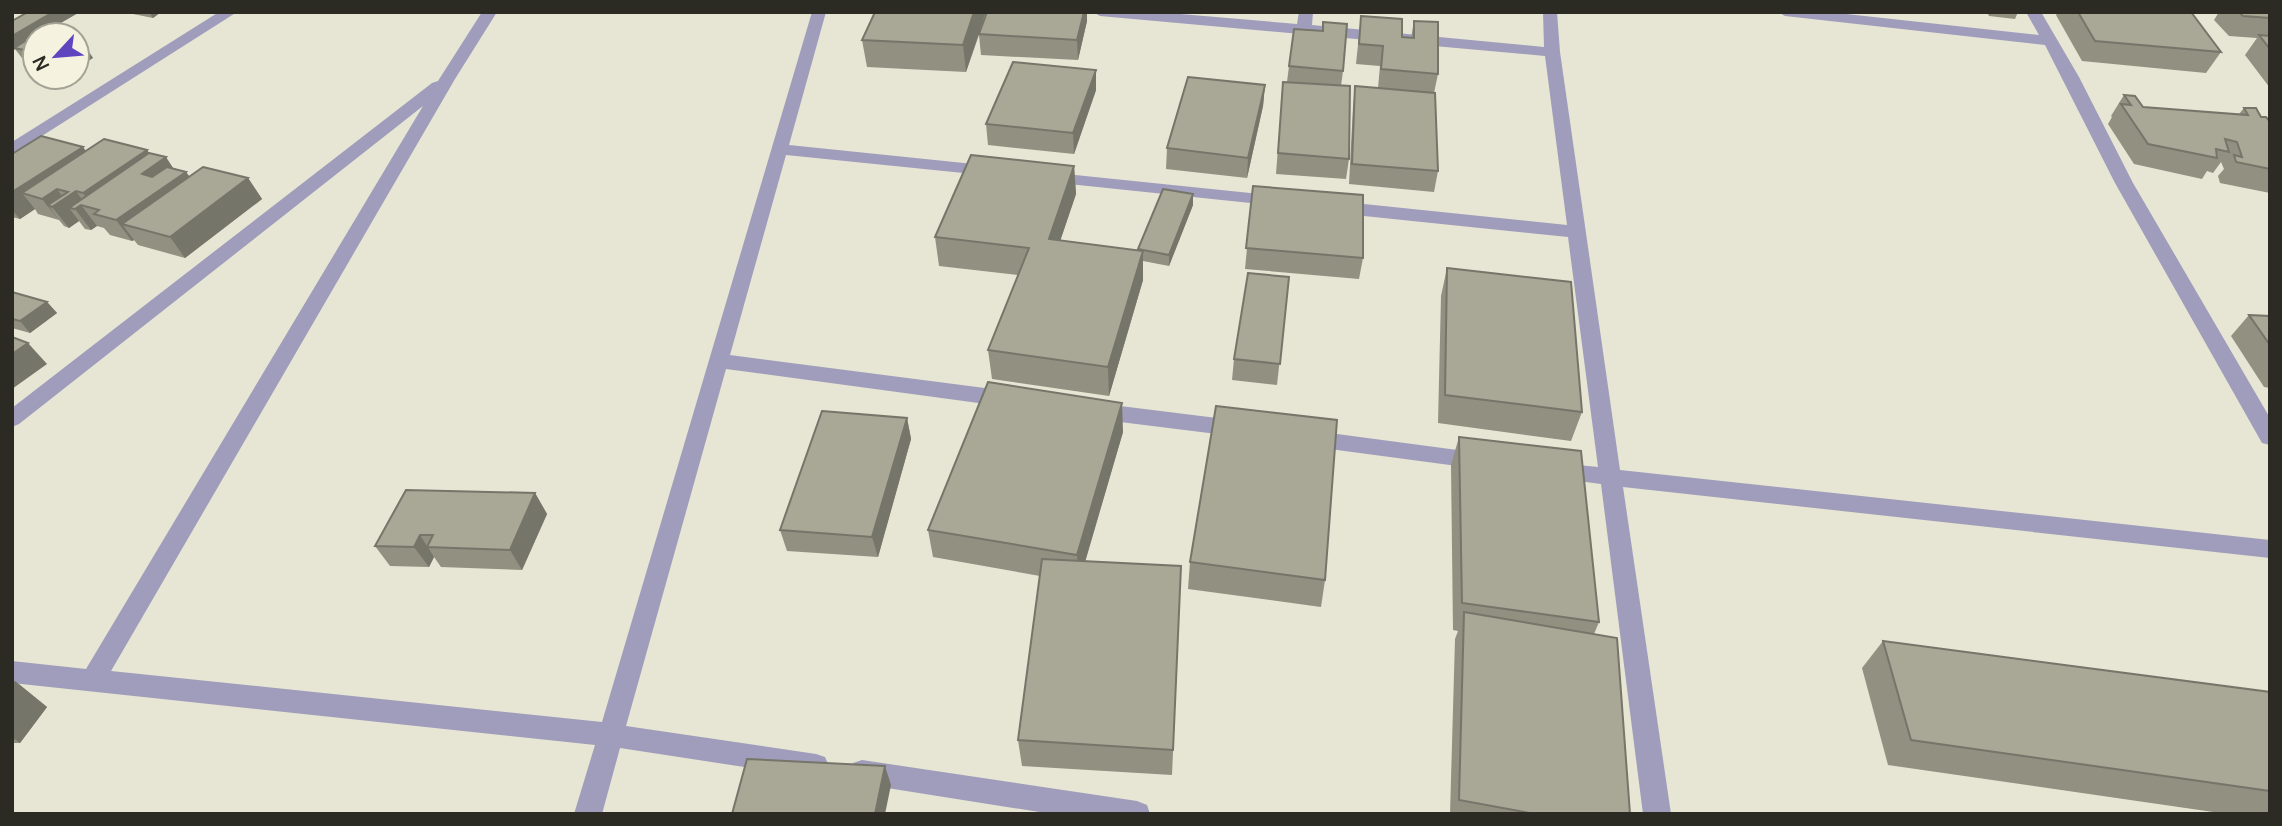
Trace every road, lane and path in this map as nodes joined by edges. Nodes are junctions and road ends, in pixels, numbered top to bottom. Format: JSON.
{"nodes":[{"id":1,"x":230,"y":12,"type":"edge"},
{"id":2,"x":490,"y":12,"type":"edge"},
{"id":3,"x":819,"y":12,"type":"edge"},
{"id":4,"x":1100,"y":12,"type":"edge"},
{"id":5,"x":1306,"y":12,"type":"edge"},
{"id":6,"x":1550,"y":12,"type":"edge"},
{"id":7,"x":1785,"y":12,"type":"edge"},
{"id":8,"x":2032,"y":12,"type":"edge"},
{"id":9,"x":1304,"y":29,"type":"junction"},
{"id":10,"x":2049,"y":41,"type":"junction"},
{"id":11,"x":1552,"y":52,"type":"junction"},
{"id":12,"x":447,"y":79,"type":"junction"},
{"id":13,"x":780,"y":149,"type":"junction"},
{"id":14,"x":12,"y":150,"type":"edge"},
{"id":15,"x":1297,"y":203,"type":"edge"},
{"id":16,"x":1324,"y":205,"type":"edge"},
{"id":17,"x":1577,"y":232,"type":"junction"},
{"id":18,"x":719,"y":361,"type":"junction"},
{"id":19,"x":1034,"y":402,"type":"edge"},
{"id":20,"x":1076,"y":408,"type":"edge"},
{"id":21,"x":12,"y":419,"type":"edge"},
{"id":22,"x":2270,"y":437,"type":"edge"},
{"id":23,"x":1501,"y":463,"type":"edge"},
{"id":24,"x":1542,"y":469,"type":"edge"},
{"id":25,"x":1611,"y":478,"type":"junction"},
{"id":26,"x":2270,"y":549,"type":"edge"},
{"id":27,"x":12,"y":672,"type":"edge"},
{"id":28,"x":92,"y":681,"type":"junction"},
{"id":29,"x":611,"y":735,"type":"junction"},
{"id":30,"x":588,"y":814,"type":"edge"},
{"id":31,"x":1137,"y":814,"type":"edge"},
{"id":32,"x":1657,"y":814,"type":"edge"}],
"edges":[{"from":1,"to":14,"type":"street"},
{"from":2,"to":12,"type":"street"},
{"from":3,"to":13,"type":"street"},
{"from":4,"to":9,"type":"street"},
{"from":5,"to":9,"type":"street"},
{"from":6,"to":11,"type":"street"},
{"from":7,"to":10,"type":"street"},
{"from":8,"to":10,"type":"street"},
{"from":9,"to":11,"type":"street"},
{"from":10,"to":22,"type":"street"},
{"from":11,"to":17,"type":"street"},
{"from":12,"to":21,"type":"street"},
{"from":12,"to":28,"type":"street"},
{"from":13,"to":15,"type":"street"},
{"from":13,"to":18,"type":"street"},
{"from":16,"to":17,"type":"street"},
{"from":17,"to":25,"type":"street"},
{"from":18,"to":19,"type":"street"},
{"from":18,"to":29,"type":"street"},
{"from":20,"to":23,"type":"street"},
{"from":24,"to":25,"type":"street"},
{"from":25,"to":26,"type":"street"},
{"from":25,"to":32,"type":"street"},
{"from":27,"to":28,"type":"street"},
{"from":28,"to":29,"type":"street"},
{"from":29,"to":30,"type":"street"},
{"from":29,"to":31,"type":"street"}]}
